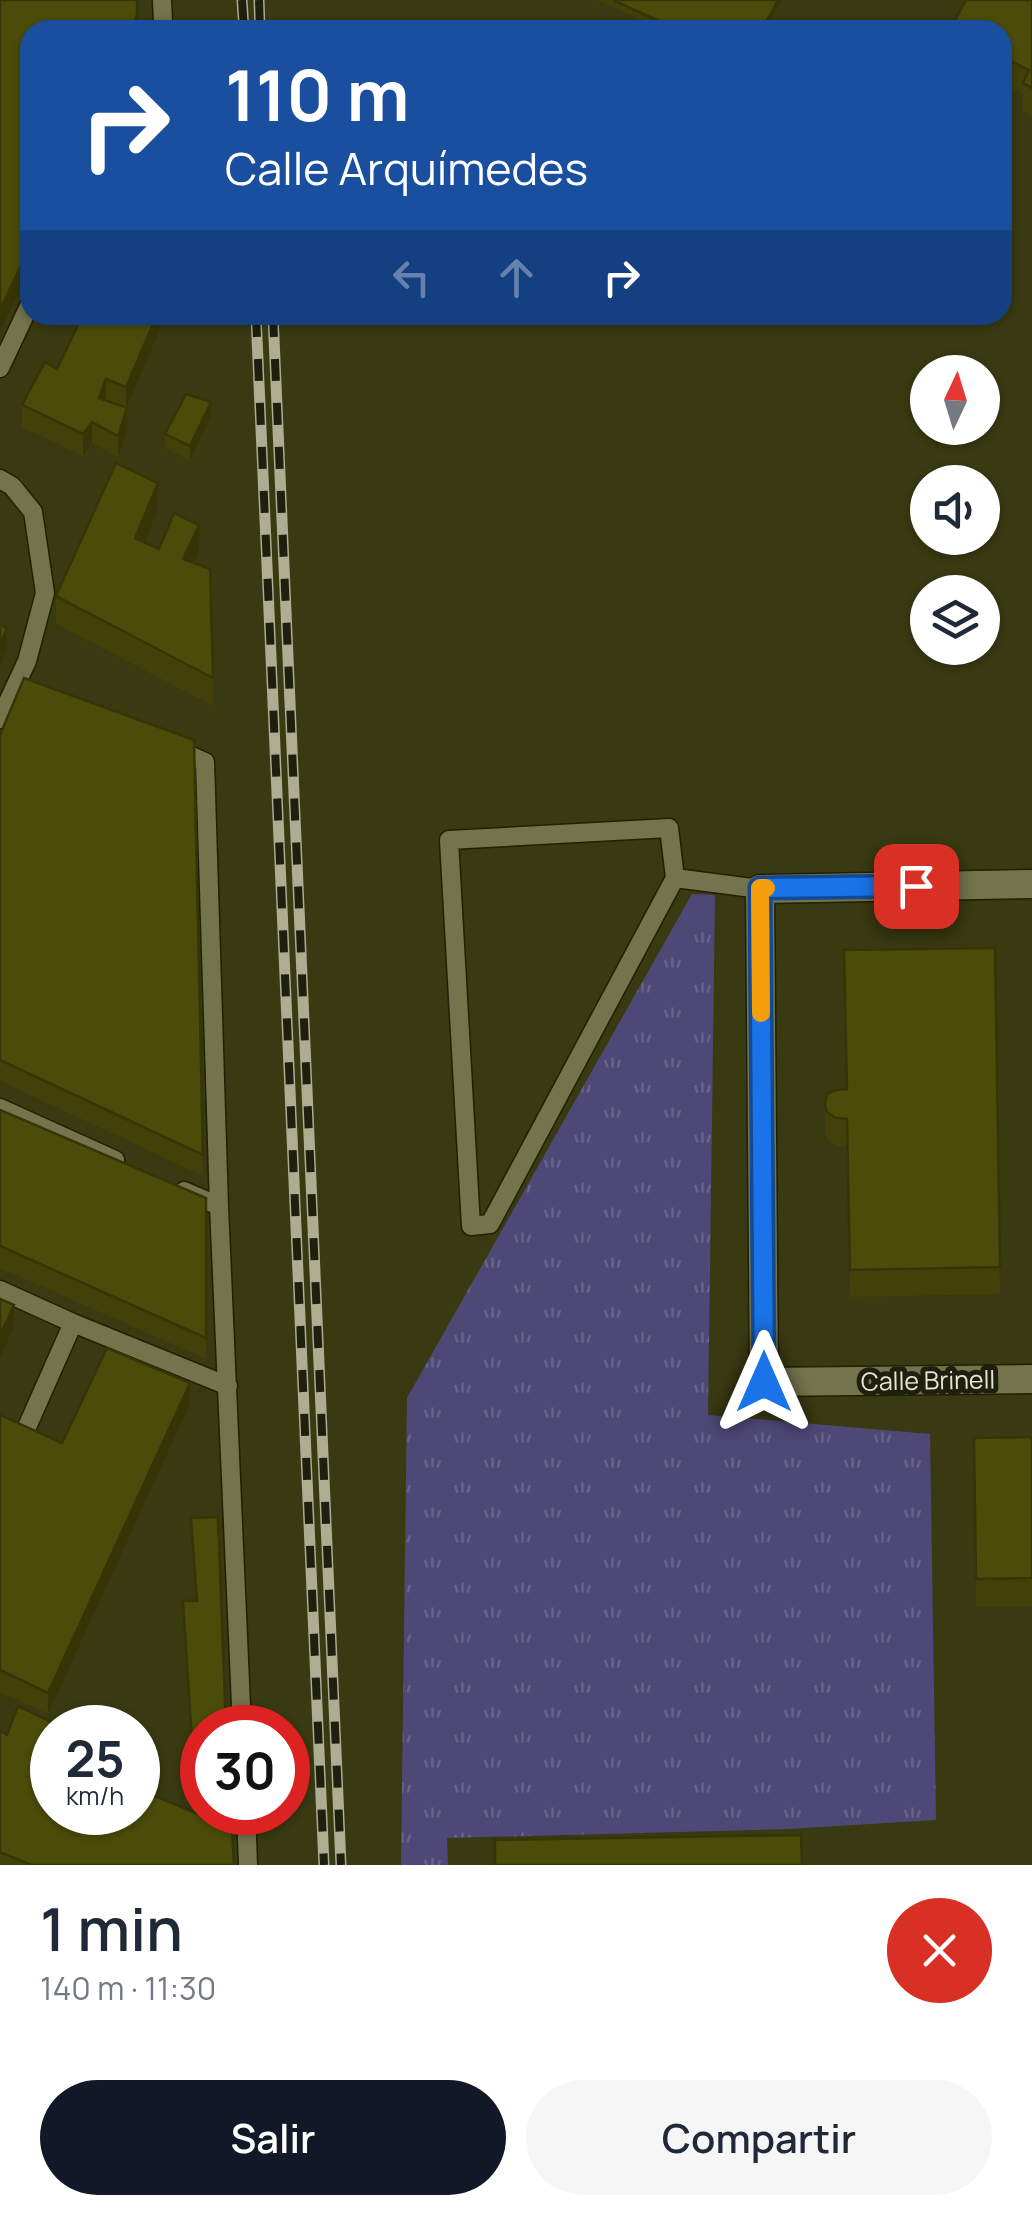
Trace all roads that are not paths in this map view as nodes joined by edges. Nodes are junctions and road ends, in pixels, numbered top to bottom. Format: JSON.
{"nodes":[{"id":1,"x":20,"y":325,"type":"edge"},
{"id":2,"x":0,"y":368,"type":"edge"},
{"id":3,"x":0,"y":479,"type":"edge"},
{"id":4,"x":0,"y":719,"type":"edge"},
{"id":5,"x":154,"y":740,"type":"edge"},
{"id":6,"x":675,"y":878,"type":"junction"},
{"id":7,"x":1032,"y":884,"type":"edge"},
{"id":8,"x":760,"y":888,"type":"junction"},
{"id":9,"x":0,"y":1108,"type":"edge"},
{"id":10,"x":128,"y":1165,"type":"edge"},
{"id":11,"x":164,"y":1182,"type":"edge"},
{"id":12,"x":218,"y":1206,"type":"junction"},
{"id":13,"x":0,"y":1290,"type":"edge"},
{"id":14,"x":73,"y":1323,"type":"junction"},
{"id":15,"x":1032,"y":1379,"type":"edge"},
{"id":16,"x":228,"y":1386,"type":"junction"},
{"id":17,"x":27,"y":1426,"type":"edge"},
{"id":18,"x":241,"y":1705,"type":"edge"},
{"id":19,"x":247,"y":1835,"type":"edge"},
{"id":20,"x":248,"y":1865,"type":"edge"}],
"edges":[{"from":1,"to":2,"type":"lane"},
{"from":3,"to":4,"type":"lane"},
{"from":5,"to":12,"type":"lane"},
{"from":6,"to":6,"type":"lane"},
{"from":6,"to":8,"type":"lane"},
{"from":7,"to":8,"type":"street"},
{"from":8,"to":15,"type":"street","name":"Calle Brinell"},
{"from":9,"to":10,"type":"lane"},
{"from":11,"to":12,"type":"lane"},
{"from":12,"to":16,"type":"lane"},
{"from":13,"to":14,"type":"lane"},
{"from":14,"to":16,"type":"lane"},
{"from":14,"to":17,"type":"lane"},
{"from":16,"to":18,"type":"lane"},
{"from":19,"to":20,"type":"lane"}]}
